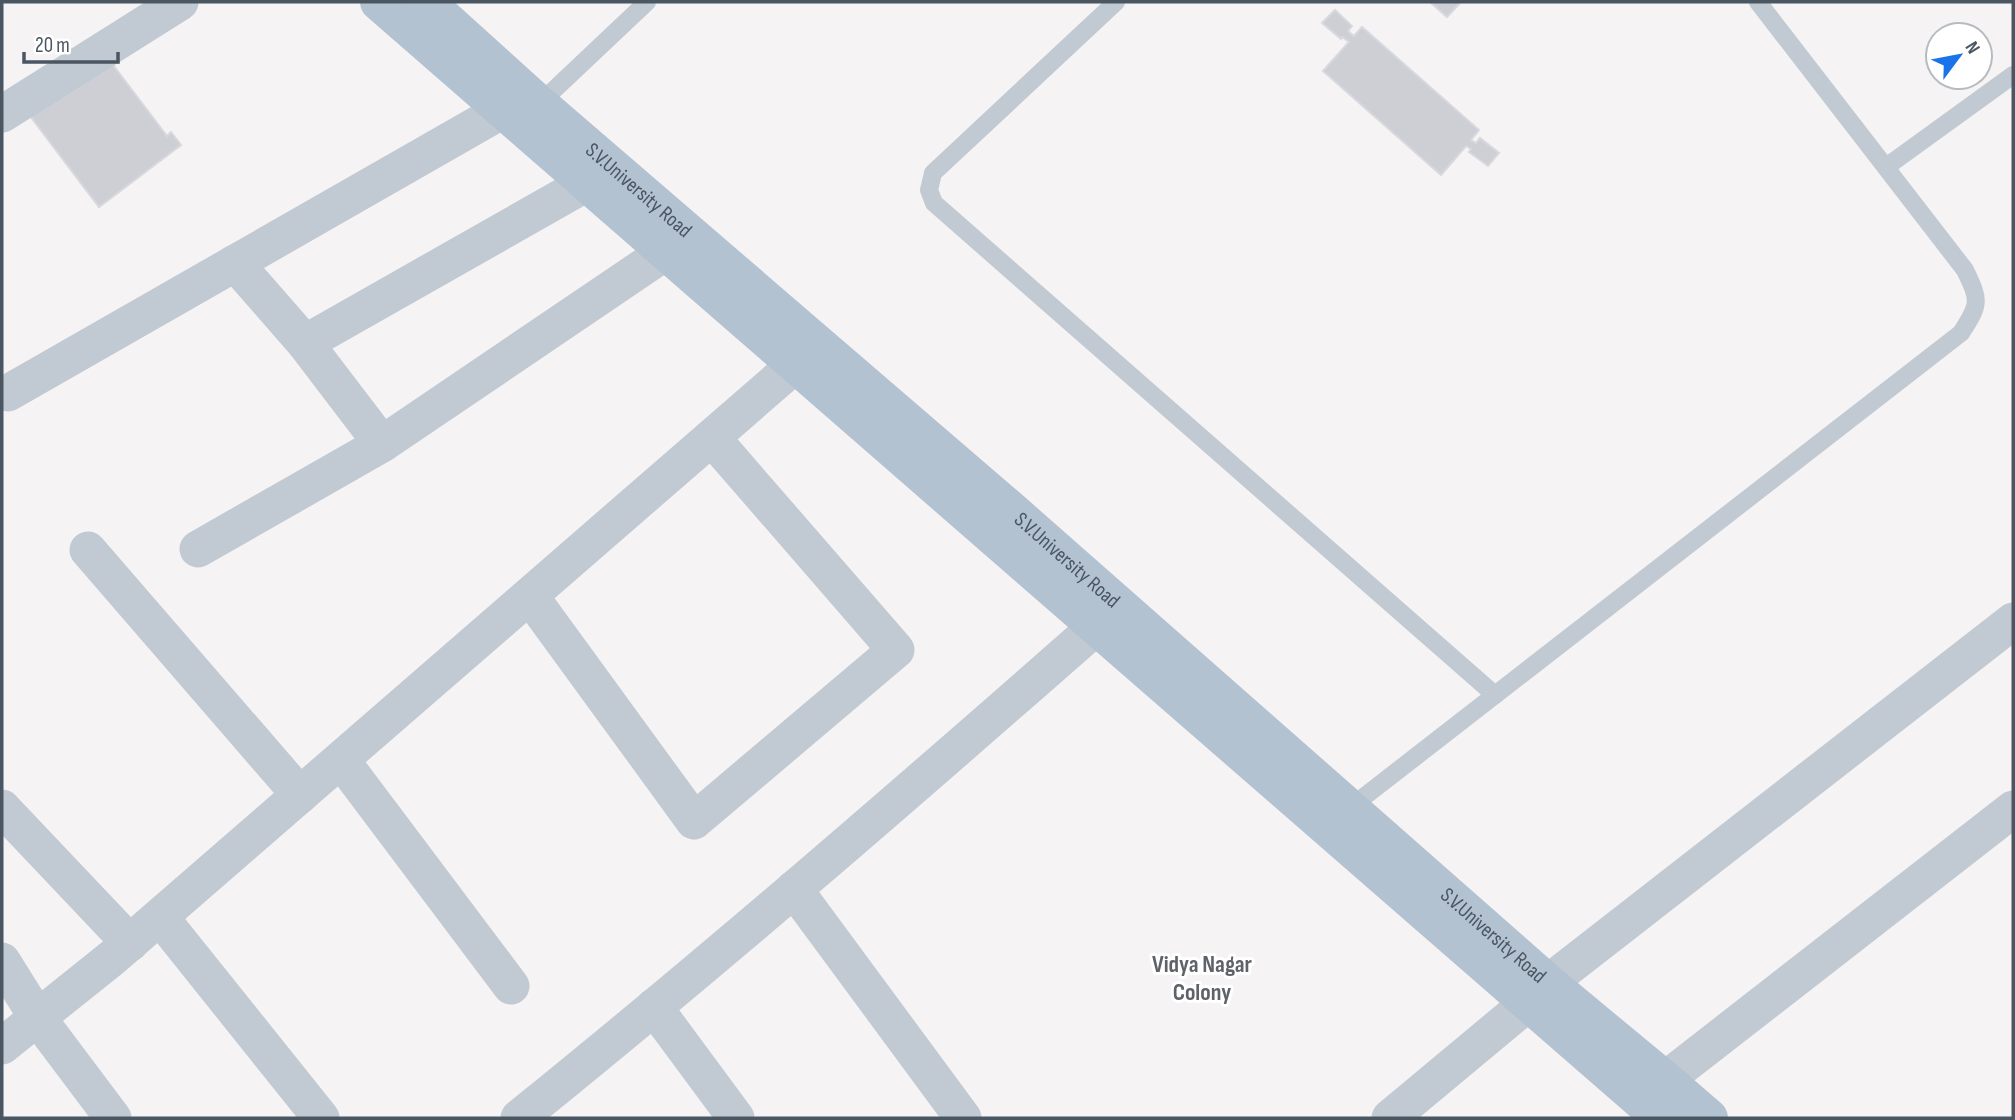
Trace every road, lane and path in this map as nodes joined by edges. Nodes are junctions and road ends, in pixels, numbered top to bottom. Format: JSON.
{"nodes":[{"id":1,"x":180,"y":2,"type":"edge"},
{"id":2,"x":379,"y":2,"type":"edge"},
{"id":3,"x":426,"y":2,"type":"edge"},
{"id":4,"x":647,"y":2,"type":"edge"},
{"id":5,"x":1116,"y":2,"type":"edge"},
{"id":6,"x":1758,"y":2,"type":"edge"},
{"id":7,"x":2013,"y":75,"type":"edge"},
{"id":8,"x":521,"y":107,"type":"junction"},
{"id":9,"x":2,"y":114,"type":"edge"},
{"id":10,"x":1886,"y":167,"type":"junction"},
{"id":11,"x":587,"y":183,"type":"junction"},
{"id":12,"x":667,"y":251,"type":"junction"},
{"id":13,"x":235,"y":263,"type":"junction"},
{"id":14,"x":305,"y":344,"type":"junction"},
{"id":15,"x":808,"y":355,"type":"junction"},
{"id":16,"x":8,"y":393,"type":"dead end"},
{"id":17,"x":712,"y":438,"type":"junction"},
{"id":18,"x":382,"y":444,"type":"junction"},
{"id":19,"x":198,"y":549,"type":"dead end"},
{"id":20,"x":88,"y":550,"type":"dead end"},
{"id":21,"x":530,"y":596,"type":"junction"},
{"id":22,"x":2013,"y":621,"type":"edge"},
{"id":23,"x":1097,"y":626,"type":"junction"},
{"id":24,"x":1495,"y":695,"type":"junction"},
{"id":25,"x":341,"y":760,"type":"junction"},
{"id":26,"x":300,"y":795,"type":"junction"},
{"id":27,"x":2,"y":808,"type":"edge"},
{"id":28,"x":2013,"y":809,"type":"edge"},
{"id":29,"x":1339,"y":818,"type":"junction"},
{"id":30,"x":794,"y":889,"type":"junction"},
{"id":31,"x":160,"y":917,"type":"junction"},
{"id":32,"x":130,"y":943,"type":"junction"},
{"id":33,"x":2,"y":961,"type":"edge"},
{"id":34,"x":510,"y":986,"type":"dead end"},
{"id":35,"x":1538,"y":993,"type":"junction"},
{"id":36,"x":654,"y":1007,"type":"junction"},
{"id":37,"x":37,"y":1017,"type":"junction"},
{"id":38,"x":2,"y":1046,"type":"edge"},
{"id":39,"x":1665,"y":1080,"type":"junction"},
{"id":40,"x":113,"y":1118,"type":"edge"},
{"id":41,"x":321,"y":1118,"type":"edge"},
{"id":42,"x":519,"y":1118,"type":"edge"},
{"id":43,"x":737,"y":1118,"type":"edge"},
{"id":44,"x":962,"y":1118,"type":"edge"},
{"id":45,"x":1390,"y":1118,"type":"edge"},
{"id":46,"x":1661,"y":1118,"type":"edge"},
{"id":47,"x":1709,"y":1118,"type":"edge"}],
"edges":[{"from":1,"to":9,"type":"street"},
{"from":2,"to":8,"type":"main road","name":"S.V.University Road"},
{"from":3,"to":8,"type":"main road","name":"S.V.University Road"},
{"from":4,"to":8,"type":"lane"},
{"from":5,"to":24,"type":"lane"},
{"from":6,"to":10,"type":"lane"},
{"from":7,"to":10,"type":"lane"},
{"from":8,"to":11,"type":"main road","name":"S.V.University Road"},
{"from":8,"to":13,"type":"street"},
{"from":8,"to":15,"type":"main road","name":"S.V.University Road"},
{"from":10,"to":24,"type":"lane"},
{"from":11,"to":12,"type":"main road","name":"S.V.University Road"},
{"from":11,"to":14,"type":"street"},
{"from":12,"to":15,"type":"main road","name":"S.V.University Road"},
{"from":12,"to":18,"type":"street"},
{"from":13,"to":14,"type":"street"},
{"from":13,"to":16,"type":"street"},
{"from":14,"to":18,"type":"street"},
{"from":15,"to":17,"type":"street"},
{"from":15,"to":23,"type":"main road","name":"S.V.University Road"},
{"from":15,"to":29,"type":"main road","name":"S.V.University Road"},
{"from":17,"to":21,"type":"street"},
{"from":17,"to":21,"type":"street"},
{"from":18,"to":19,"type":"street"},
{"from":20,"to":26,"type":"street"},
{"from":21,"to":25,"type":"street"},
{"from":22,"to":35,"type":"street"},
{"from":23,"to":29,"type":"main road","name":"S.V.University Road"},
{"from":23,"to":30,"type":"street"},
{"from":24,"to":29,"type":"lane"},
{"from":25,"to":26,"type":"street"},
{"from":25,"to":34,"type":"street"},
{"from":26,"to":31,"type":"street"},
{"from":27,"to":32,"type":"street"},
{"from":28,"to":39,"type":"street"},
{"from":29,"to":35,"type":"main road","name":"S.V.University Road"},
{"from":30,"to":36,"type":"street"},
{"from":30,"to":44,"type":"street"},
{"from":31,"to":32,"type":"street"},
{"from":31,"to":41,"type":"street"},
{"from":32,"to":37,"type":"street"},
{"from":33,"to":37,"type":"street"},
{"from":35,"to":39,"type":"main road","name":"S.V.University Road"},
{"from":35,"to":45,"type":"street"},
{"from":35,"to":46,"type":"main road","name":"S.V.University Road"},
{"from":36,"to":42,"type":"street"},
{"from":36,"to":43,"type":"street"},
{"from":37,"to":38,"type":"street"},
{"from":37,"to":40,"type":"street"},
{"from":39,"to":47,"type":"main road","name":"S.V.University Road"}]}
